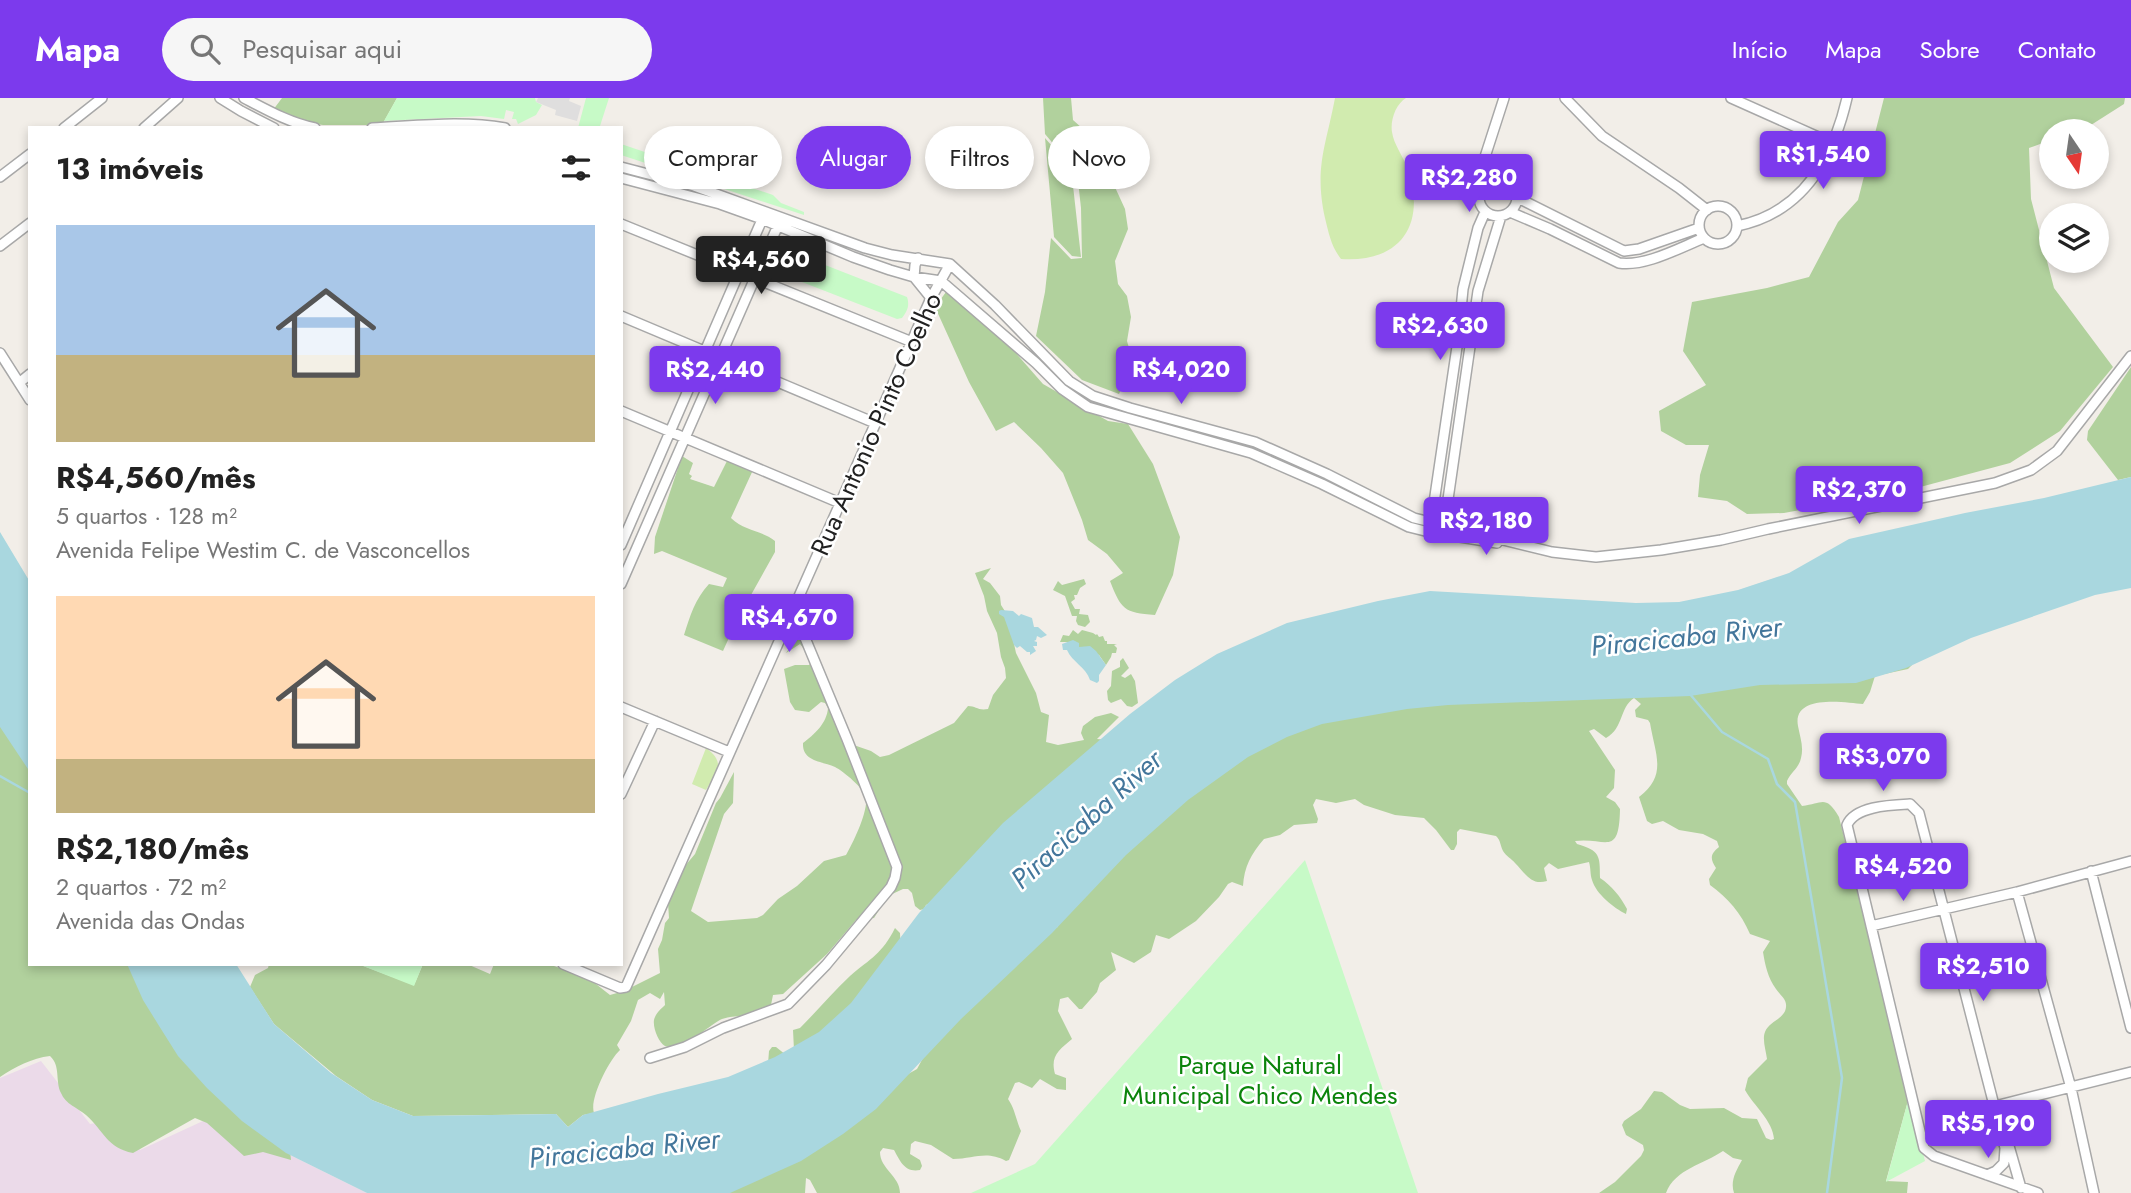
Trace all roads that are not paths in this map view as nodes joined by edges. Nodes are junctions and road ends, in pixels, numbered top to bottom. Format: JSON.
{"nodes":[{"id":1,"x":102,"y":98,"type":"edge"},
{"id":2,"x":178,"y":98,"type":"edge"},
{"id":3,"x":220,"y":98,"type":"edge"},
{"id":4,"x":244,"y":98,"type":"edge"},
{"id":5,"x":1504,"y":98,"type":"edge"},
{"id":6,"x":1565,"y":98,"type":"edge"},
{"id":7,"x":1731,"y":98,"type":"edge"},
{"id":8,"x":1847,"y":98,"type":"edge"},
{"id":9,"x":236,"y":102,"type":"edge"},
{"id":10,"x":67,"y":126,"type":"edge"},
{"id":11,"x":146,"y":126,"type":"edge"},
{"id":12,"x":271,"y":126,"type":"edge"},
{"id":13,"x":307,"y":126,"type":"edge"},
{"id":14,"x":414,"y":126,"type":"edge"},
{"id":15,"x":494,"y":126,"type":"edge"},
{"id":16,"x":1833,"y":144,"type":"junction"},
{"id":17,"x":28,"y":156,"type":"edge"},
{"id":18,"x":623,"y":168,"type":"edge"},
{"id":19,"x":0,"y":177,"type":"edge"},
{"id":20,"x":623,"y":179,"type":"edge"},
{"id":21,"x":1488,"y":181,"type":"junction"},
{"id":22,"x":1516,"y":197,"type":"junction"},
{"id":23,"x":1707,"y":210,"type":"junction"},
{"id":24,"x":1486,"y":212,"type":"junction"},
{"id":25,"x":1506,"y":214,"type":"junction"},
{"id":26,"x":764,"y":215,"type":"junction"},
{"id":27,"x":780,"y":221,"type":"junction"},
{"id":28,"x":28,"y":225,"type":"edge"},
{"id":29,"x":623,"y":225,"type":"edge"},
{"id":30,"x":1737,"y":226,"type":"junction"},
{"id":31,"x":1699,"y":228,"type":"junction"},
{"id":32,"x":1704,"y":238,"type":"junction"},
{"id":33,"x":0,"y":246,"type":"edge"},
{"id":34,"x":918,"y":258,"type":"junction"},
{"id":35,"x":950,"y":264,"type":"junction"},
{"id":36,"x":739,"y":272,"type":"junction"},
{"id":37,"x":914,"y":277,"type":"junction"},
{"id":38,"x":755,"y":278,"type":"junction"},
{"id":39,"x":941,"y":281,"type":"junction"},
{"id":40,"x":1463,"y":289,"type":"junction"},
{"id":41,"x":1478,"y":291,"type":"junction"},
{"id":42,"x":931,"y":298,"type":"junction"},
{"id":43,"x":623,"y":317,"type":"edge"},
{"id":44,"x":1458,"y":340,"type":"junction"},
{"id":45,"x":912,"y":341,"type":"junction"},
{"id":46,"x":1471,"y":343,"type":"junction"},
{"id":47,"x":705,"y":352,"type":"junction"},
{"id":48,"x":0,"y":354,"type":"edge"},
{"id":49,"x":2131,"y":356,"type":"edge"},
{"id":50,"x":720,"y":358,"type":"junction"},
{"id":51,"x":28,"y":376,"type":"edge"},
{"id":52,"x":19,"y":383,"type":"junction"},
{"id":53,"x":28,"y":397,"type":"edge"},
{"id":54,"x":623,"y":412,"type":"edge"},
{"id":55,"x":876,"y":424,"type":"junction"},
{"id":56,"x":670,"y":431,"type":"junction"},
{"id":57,"x":685,"y":438,"type":"junction"},
{"id":58,"x":840,"y":503,"type":"junction"},
{"id":59,"x":1431,"y":523,"type":"junction"},
{"id":60,"x":1444,"y":527,"type":"junction"},
{"id":61,"x":623,"y":540,"type":"edge"},
{"id":62,"x":1527,"y":545,"type":"junction"},
{"id":63,"x":623,"y":578,"type":"edge"},
{"id":64,"x":793,"y":608,"type":"junction"},
{"id":65,"x":623,"y":708,"type":"edge"},
{"id":66,"x":655,"y":721,"type":"junction"},
{"id":67,"x":729,"y":752,"type":"junction"},
{"id":68,"x":623,"y":790,"type":"edge"},
{"id":69,"x":2131,"y":861,"type":"edge"},
{"id":70,"x":2091,"y":871,"type":"junction"},
{"id":71,"x":2017,"y":892,"type":"junction"},
{"id":72,"x":1942,"y":909,"type":"junction"},
{"id":73,"x":1871,"y":926,"type":"junction"},
{"id":74,"x":568,"y":966,"type":"edge"},
{"id":75,"x":2131,"y":1028,"type":"edge"},
{"id":76,"x":650,"y":1058,"type":"dead end"},
{"id":77,"x":2131,"y":1072,"type":"edge"},
{"id":78,"x":2071,"y":1088,"type":"junction"},
{"id":79,"x":1995,"y":1105,"type":"junction"},
{"id":80,"x":2002,"y":1132,"type":"junction"},
{"id":81,"x":1987,"y":1175,"type":"junction"},
{"id":82,"x":2021,"y":1188,"type":"junction"},
{"id":83,"x":2038,"y":1193,"type":"edge"},
{"id":84,"x":2094,"y":1193,"type":"edge"}],
"edges":[{"from":1,"to":10,"type":"street"},
{"from":2,"to":11,"type":"street"},
{"from":3,"to":9,"type":"street"},
{"from":4,"to":13,"type":"street"},
{"from":5,"to":21,"type":"street"},
{"from":6,"to":23,"type":"street"},
{"from":7,"to":16,"type":"street"},
{"from":8,"to":16,"type":"street"},
{"from":9,"to":12,"type":"street"},
{"from":14,"to":15,"type":"street"},
{"from":16,"to":30,"type":"street"},
{"from":17,"to":19,"type":"street"},
{"from":18,"to":26,"type":"street"},
{"from":20,"to":26,"type":"street"},
{"from":21,"to":22,"type":"street"},
{"from":21,"to":24,"type":"street"},
{"from":22,"to":25,"type":"street"},
{"from":22,"to":31,"type":"street"},
{"from":23,"to":30,"type":"street"},
{"from":23,"to":31,"type":"street"},
{"from":24,"to":25,"type":"street"},
{"from":24,"to":40,"type":"street"},
{"from":25,"to":32,"type":"street"},
{"from":25,"to":41,"type":"street"},
{"from":26,"to":27,"type":"street"},
{"from":26,"to":36,"type":"street"},
{"from":27,"to":34,"type":"street"},
{"from":27,"to":37,"type":"street"},
{"from":27,"to":38,"type":"street"},
{"from":28,"to":33,"type":"street"},
{"from":29,"to":36,"type":"street"},
{"from":30,"to":32,"type":"street"},
{"from":31,"to":32,"type":"street"},
{"from":34,"to":35,"type":"street"},
{"from":34,"to":37,"type":"street"},
{"from":35,"to":39,"type":"street","name":"Rua Antonio Pinto Coelho"},
{"from":35,"to":59,"type":"street"},
{"from":36,"to":38,"type":"street"},
{"from":36,"to":47,"type":"street"},
{"from":37,"to":39,"type":"street"},
{"from":37,"to":42,"type":"street"},
{"from":38,"to":45,"type":"street"},
{"from":38,"to":50,"type":"street"},
{"from":39,"to":42,"type":"street","name":"Rua Antonio Pinto Coelho"},
{"from":39,"to":62,"type":"street"},
{"from":40,"to":41,"type":"street"},
{"from":40,"to":44,"type":"street"},
{"from":41,"to":46,"type":"street"},
{"from":42,"to":45,"type":"street","name":"Rua Antonio Pinto Coelho"},
{"from":43,"to":47,"type":"street"},
{"from":44,"to":46,"type":"street"},
{"from":44,"to":59,"type":"street"},
{"from":45,"to":55,"type":"street","name":"Rua Antonio Pinto Coelho"},
{"from":46,"to":60,"type":"street"},
{"from":47,"to":50,"type":"street"},
{"from":47,"to":56,"type":"street"},
{"from":48,"to":52,"type":"street"},
{"from":49,"to":62,"type":"street"},
{"from":50,"to":55,"type":"street"},
{"from":50,"to":57,"type":"street"},
{"from":51,"to":52,"type":"street"},
{"from":52,"to":53,"type":"street"},
{"from":54,"to":56,"type":"street"},
{"from":55,"to":58,"type":"street","name":"Rua Antonio Pinto Coelho"},
{"from":56,"to":57,"type":"street"},
{"from":56,"to":61,"type":"street"},
{"from":57,"to":58,"type":"street"},
{"from":57,"to":63,"type":"street"},
{"from":58,"to":64,"type":"street","name":"Rua Antonio Pinto Coelho"},
{"from":59,"to":60,"type":"street"},
{"from":60,"to":62,"type":"street"},
{"from":64,"to":67,"type":"street","name":"Rua Antonio Pinto Coelho"},
{"from":64,"to":76,"type":"street"},
{"from":65,"to":66,"type":"street"},
{"from":66,"to":67,"type":"street"},
{"from":66,"to":68,"type":"street"},
{"from":67,"to":74,"type":"street","name":"Rua Antonio Pinto Coelho"},
{"from":69,"to":70,"type":"street"},
{"from":70,"to":71,"type":"street"},
{"from":70,"to":75,"type":"street"},
{"from":71,"to":72,"type":"street"},
{"from":71,"to":78,"type":"street"},
{"from":72,"to":73,"type":"street"},
{"from":72,"to":73,"type":"street"},
{"from":72,"to":79,"type":"street"},
{"from":73,"to":81,"type":"street"},
{"from":77,"to":78,"type":"street"},
{"from":78,"to":79,"type":"street"},
{"from":78,"to":84,"type":"street"},
{"from":79,"to":80,"type":"street"},
{"from":80,"to":81,"type":"street"},
{"from":80,"to":82,"type":"street"},
{"from":81,"to":82,"type":"street"},
{"from":82,"to":83,"type":"street"}]}
